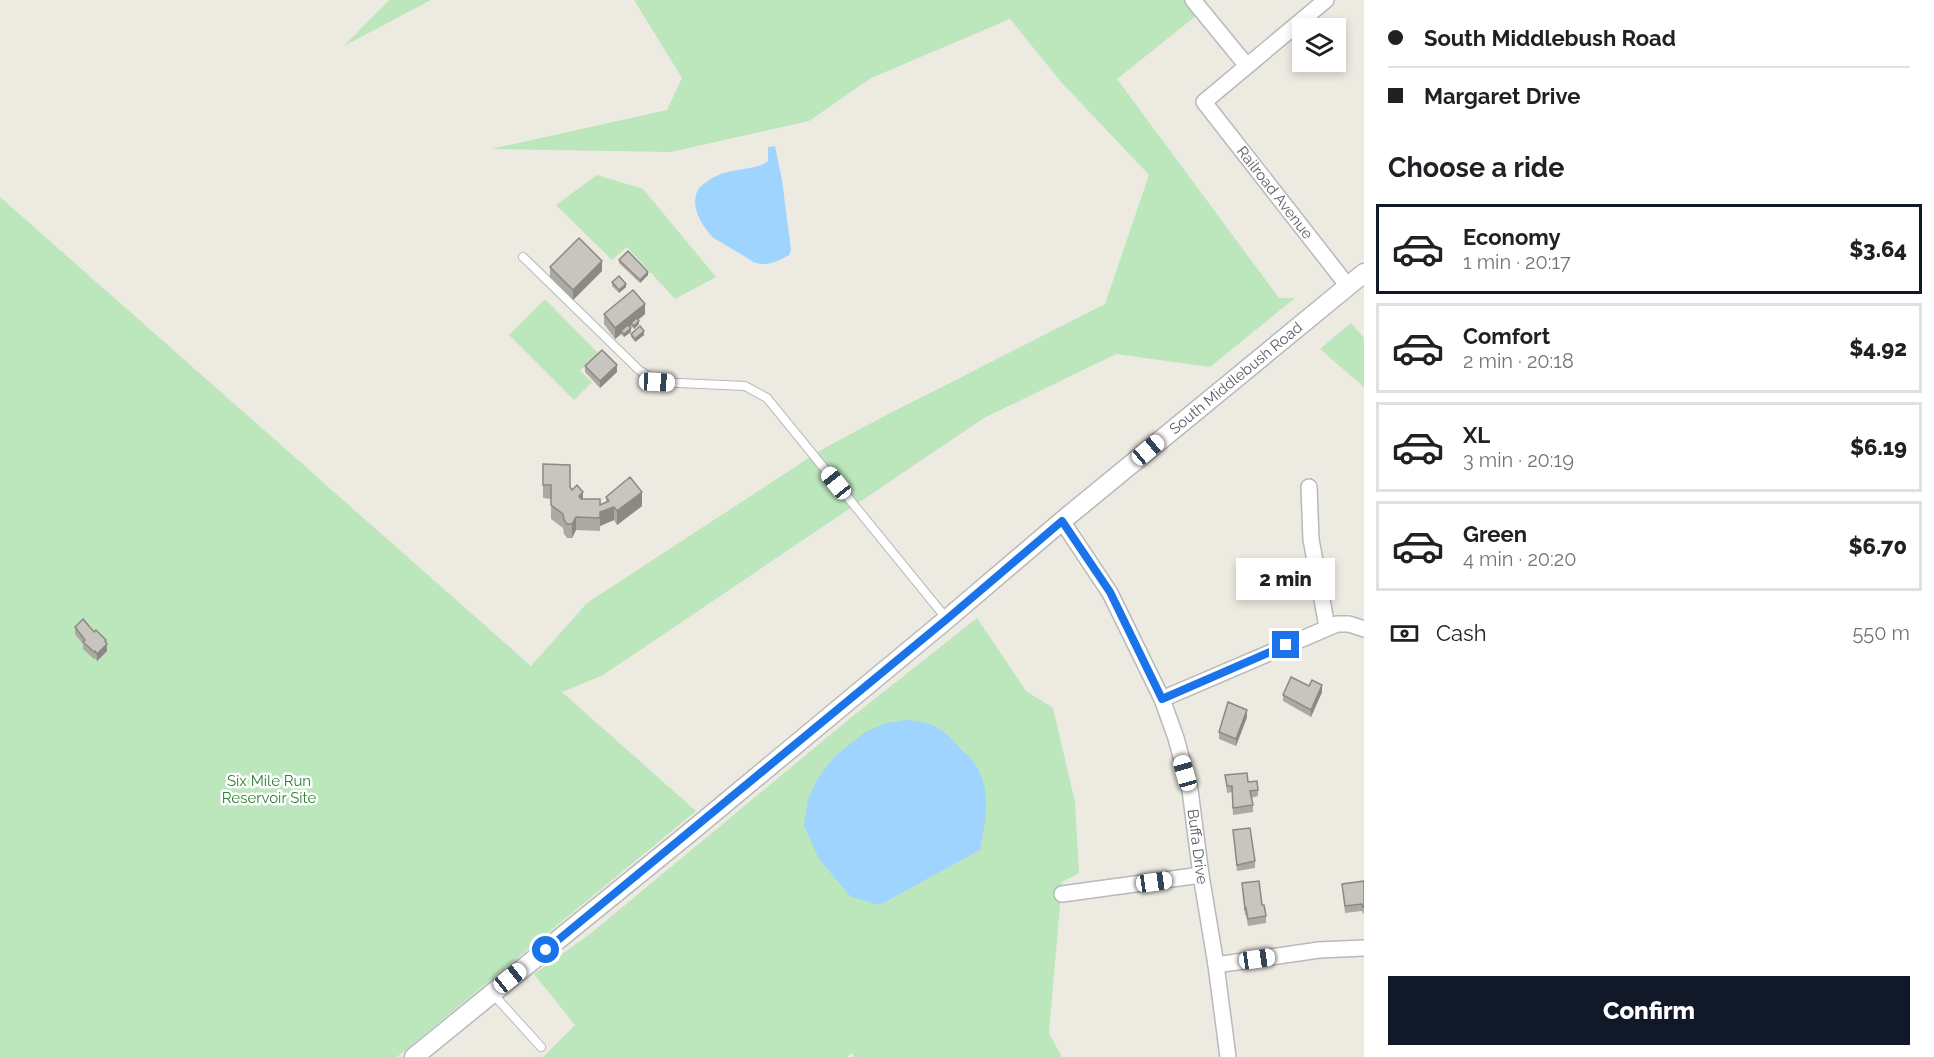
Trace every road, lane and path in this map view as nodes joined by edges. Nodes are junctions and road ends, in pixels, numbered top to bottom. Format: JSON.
{"nodes":[{"id":1,"x":1193,"y":0,"type":"edge"},
{"id":2,"x":1326,"y":0,"type":"edge"},
{"id":3,"x":1247,"y":66,"type":"junction"},
{"id":4,"x":523,"y":257,"type":"dead end"},
{"id":5,"x":1364,"y":273,"type":"edge"},
{"id":6,"x":1347,"y":285,"type":"junction"},
{"id":7,"x":1309,"y":487,"type":"dead end"},
{"id":8,"x":1062,"y":521,"type":"junction"},
{"id":9,"x":947,"y":619,"type":"junction"},
{"id":10,"x":1328,"y":627,"type":"junction"},
{"id":11,"x":1364,"y":629,"type":"edge"},
{"id":12,"x":1162,"y":699,"type":"junction"},
{"id":13,"x":1200,"y":875,"type":"junction"},
{"id":14,"x":1062,"y":894,"type":"dead end"},
{"id":15,"x":1364,"y":948,"type":"edge"},
{"id":16,"x":1216,"y":965,"type":"junction"},
{"id":17,"x":492,"y":993,"type":"junction"},
{"id":18,"x":541,"y":1047,"type":"dead end"},
{"id":19,"x":414,"y":1057,"type":"edge"},
{"id":20,"x":1228,"y":1057,"type":"edge"}],
"edges":[{"from":1,"to":3,"type":"street"},
{"from":2,"to":3,"type":"street"},
{"from":3,"to":6,"type":"street","name":"Railroad Avenue"},
{"from":4,"to":9,"type":"lane"},
{"from":5,"to":6,"type":"street","name":"South Middlebush Road"},
{"from":6,"to":8,"type":"street","name":"South Middlebush Road"},
{"from":7,"to":10,"type":"street"},
{"from":8,"to":9,"type":"street","name":"South Middlebush Road"},
{"from":8,"to":12,"type":"street","name":"Buffa Drive"},
{"from":9,"to":17,"type":"street","name":"South Middlebush Road"},
{"from":10,"to":11,"type":"street"},
{"from":10,"to":12,"type":"street"},
{"from":12,"to":13,"type":"street","name":"Buffa Drive"},
{"from":13,"to":14,"type":"street"},
{"from":13,"to":16,"type":"street","name":"Buffa Drive"},
{"from":15,"to":16,"type":"street"},
{"from":16,"to":20,"type":"street","name":"Buffa Drive"},
{"from":17,"to":18,"type":"lane"},
{"from":17,"to":19,"type":"street","name":"South Middlebush Road"}]}
